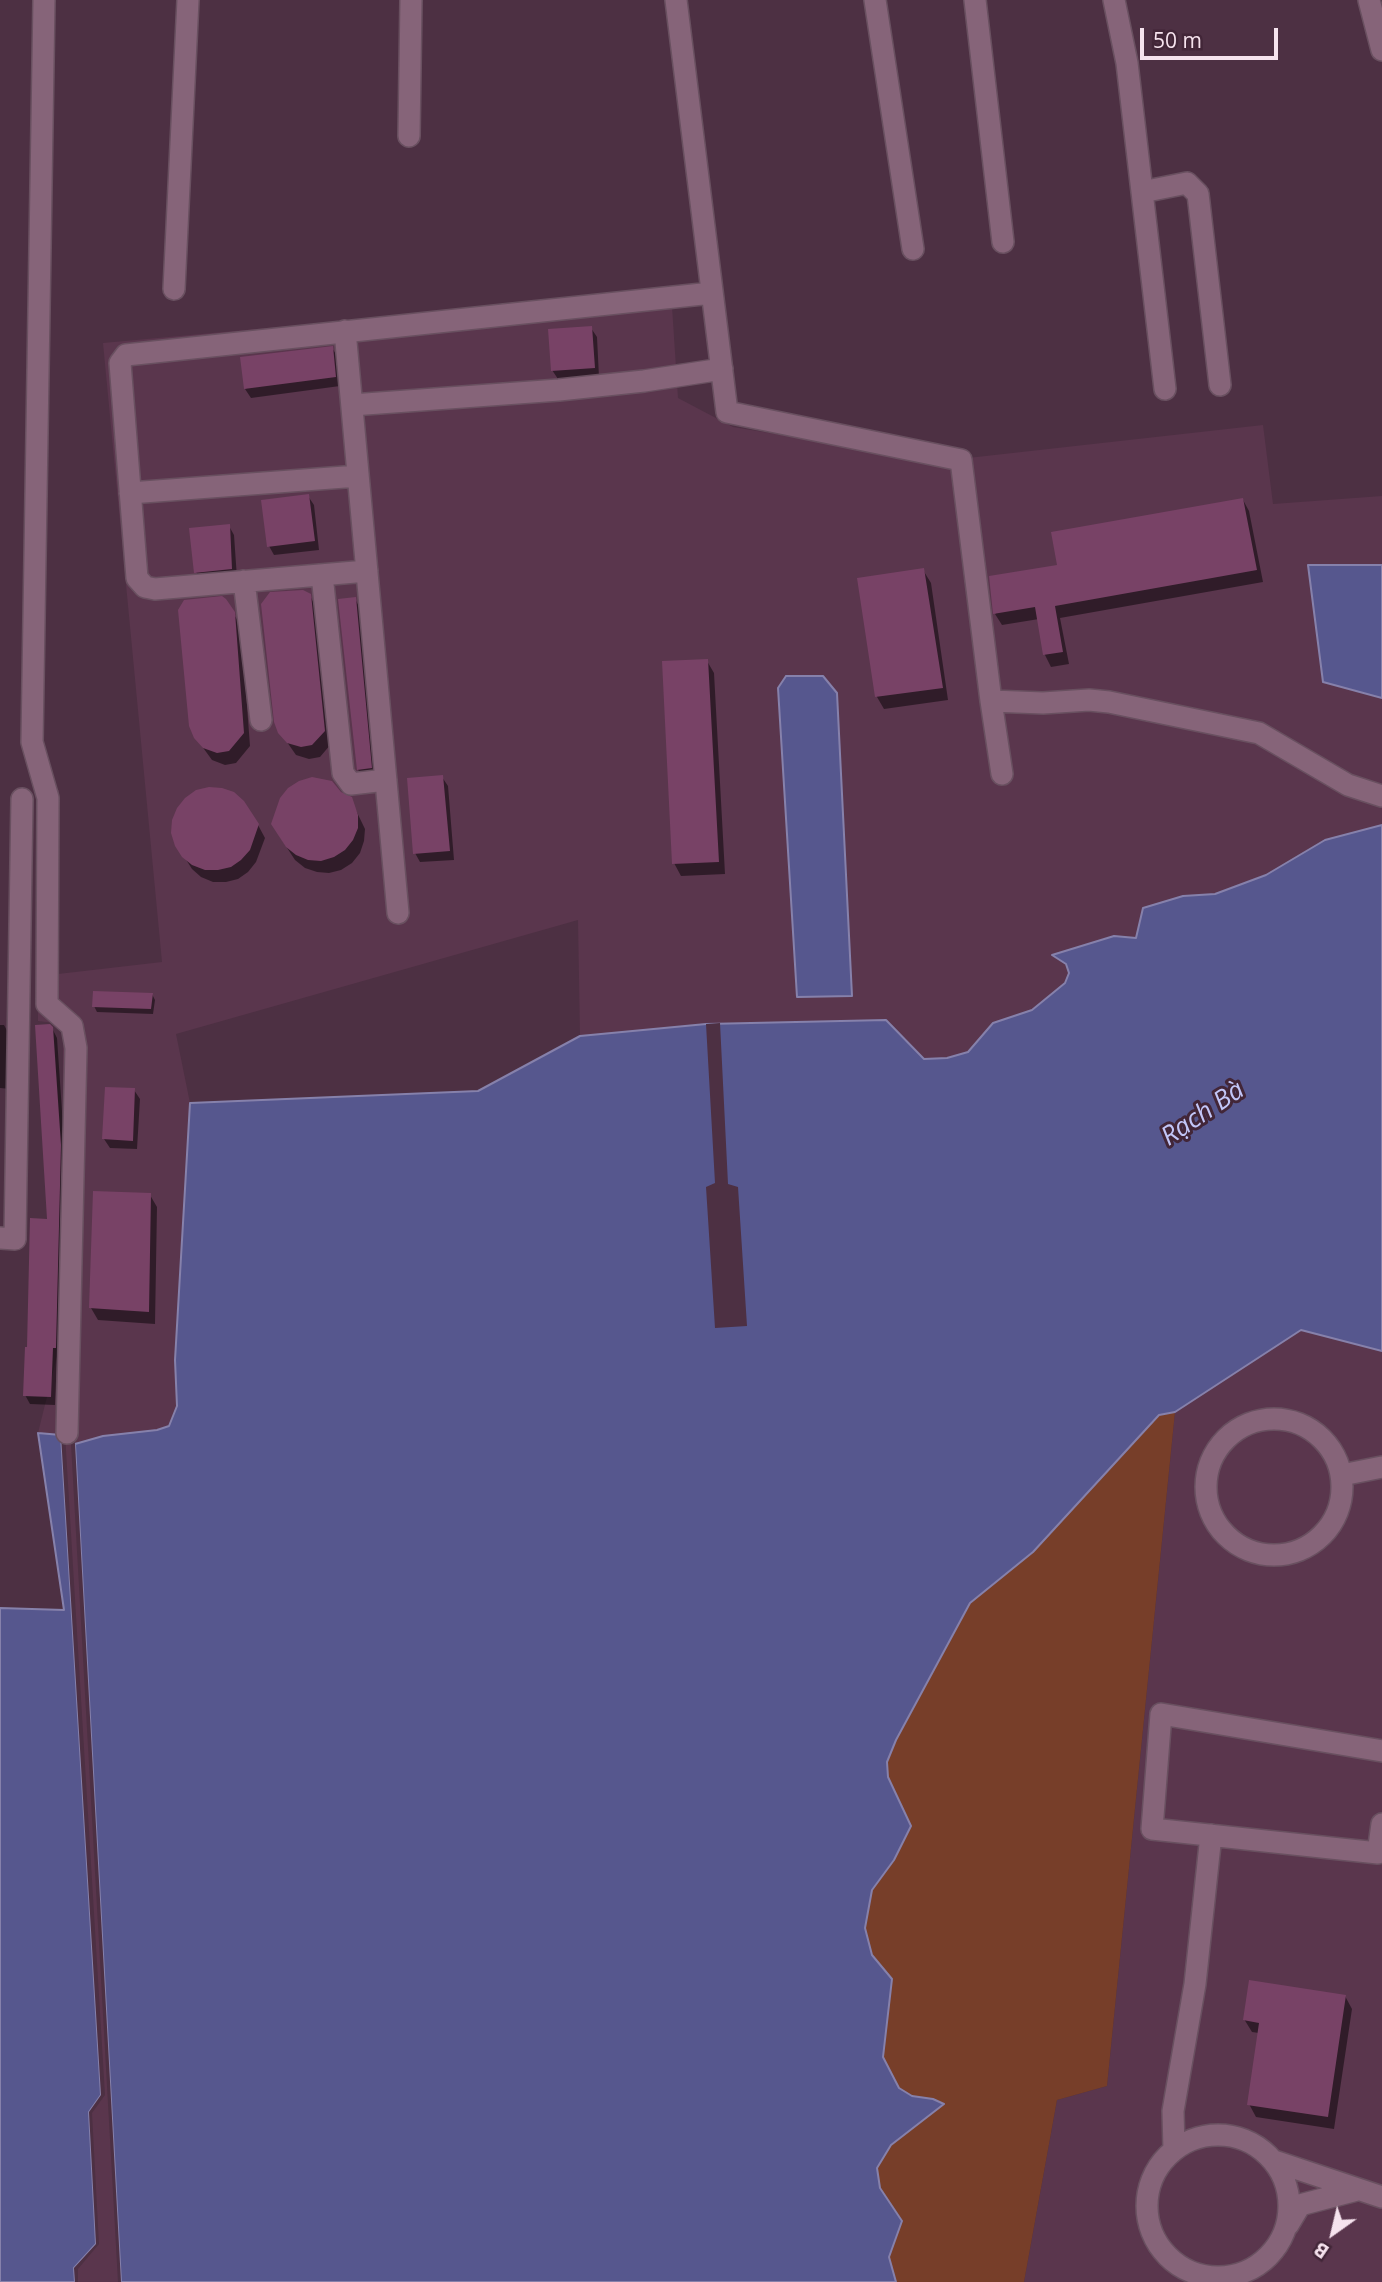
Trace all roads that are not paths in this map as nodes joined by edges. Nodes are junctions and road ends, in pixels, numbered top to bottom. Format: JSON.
{"nodes":[{"id":1,"x":44,"y":0,"type":"edge"},
{"id":2,"x":188,"y":0,"type":"edge"},
{"id":3,"x":411,"y":0,"type":"edge"},
{"id":4,"x":676,"y":0,"type":"edge"},
{"id":5,"x":875,"y":0,"type":"edge"},
{"id":6,"x":975,"y":0,"type":"edge"},
{"id":7,"x":1114,"y":0,"type":"edge"},
{"id":8,"x":1369,"y":0,"type":"edge"},
{"id":9,"x":1382,"y":50,"type":"edge"},
{"id":10,"x":409,"y":136,"type":"dead end"},
{"id":11,"x":1142,"y":192,"type":"junction"},
{"id":12,"x":1003,"y":242,"type":"dead end"},
{"id":13,"x":913,"y":249,"type":"dead end"},
{"id":14,"x":174,"y":289,"type":"dead end"},
{"id":15,"x":712,"y":293,"type":"junction"},
{"id":16,"x":345,"y":331,"type":"junction"},
{"id":17,"x":722,"y":369,"type":"junction"},
{"id":18,"x":1220,"y":385,"type":"dead end"},
{"id":19,"x":1165,"y":389,"type":"dead end"},
{"id":20,"x":352,"y":405,"type":"junction"},
{"id":21,"x":358,"y":476,"type":"junction"},
{"id":22,"x":130,"y":493,"type":"junction"},
{"id":23,"x":367,"y":571,"type":"junction"},
{"id":24,"x":322,"y":575,"type":"junction"},
{"id":25,"x":244,"y":581,"type":"junction"},
{"id":26,"x":991,"y":701,"type":"junction"},
{"id":27,"x":261,"y":720,"type":"dead end"},
{"id":28,"x":1002,"y":774,"type":"dead end"},
{"id":29,"x":386,"y":780,"type":"junction"},
{"id":30,"x":1382,"y":796,"type":"edge"},
{"id":31,"x":22,"y":799,"type":"dead end"},
{"id":32,"x":10,"y":869,"type":"edge"},
{"id":33,"x":398,"y":913,"type":"dead end"},
{"id":34,"x":10,"y":986,"type":"edge"},
{"id":35,"x":9,"y":1081,"type":"edge"},
{"id":36,"x":0,"y":1238,"type":"edge"},
{"id":37,"x":67,"y":1433,"type":"dead end"},
{"id":38,"x":1382,"y":1467,"type":"edge"},
{"id":39,"x":1342,"y":1475,"type":"junction"},
{"id":40,"x":1382,"y":1751,"type":"edge"},
{"id":41,"x":1382,"y":1824,"type":"edge"},
{"id":42,"x":1211,"y":1835,"type":"junction"},
{"id":43,"x":1174,"y":2150,"type":"junction"},
{"id":44,"x":1274,"y":2161,"type":"junction"},
{"id":45,"x":1357,"y":2190,"type":"junction"},
{"id":46,"x":1382,"y":2197,"type":"edge"},
{"id":47,"x":1287,"y":2227,"type":"junction"}],
"edges":[{"from":1,"to":37,"type":"street"},
{"from":2,"to":14,"type":"street"},
{"from":3,"to":10,"type":"street"},
{"from":4,"to":15,"type":"street"},
{"from":5,"to":13,"type":"street"},
{"from":6,"to":12,"type":"street"},
{"from":7,"to":11,"type":"street"},
{"from":8,"to":9,"type":"street"},
{"from":11,"to":18,"type":"street"},
{"from":11,"to":19,"type":"street"},
{"from":15,"to":16,"type":"street"},
{"from":15,"to":17,"type":"street"},
{"from":16,"to":20,"type":"street"},
{"from":16,"to":22,"type":"street"},
{"from":17,"to":20,"type":"street"},
{"from":17,"to":26,"type":"street"},
{"from":20,"to":21,"type":"street"},
{"from":21,"to":22,"type":"street"},
{"from":21,"to":23,"type":"street"},
{"from":22,"to":25,"type":"street"},
{"from":23,"to":24,"type":"street"},
{"from":23,"to":29,"type":"street"},
{"from":24,"to":25,"type":"street"},
{"from":24,"to":29,"type":"street"},
{"from":25,"to":27,"type":"street"},
{"from":26,"to":28,"type":"street"},
{"from":26,"to":30,"type":"street"},
{"from":29,"to":33,"type":"street"},
{"from":31,"to":32,"type":"street"},
{"from":32,"to":34,"type":"street"},
{"from":34,"to":35,"type":"street"},
{"from":35,"to":36,"type":"street"},
{"from":38,"to":39,"type":"street"},
{"from":39,"to":39,"type":"street"},
{"from":40,"to":42,"type":"street"},
{"from":41,"to":42,"type":"street"},
{"from":42,"to":43,"type":"street"},
{"from":43,"to":44,"type":"street"},
{"from":43,"to":47,"type":"street"},
{"from":44,"to":45,"type":"street"},
{"from":44,"to":47,"type":"street"},
{"from":45,"to":46,"type":"street"},
{"from":45,"to":47,"type":"street"}]}
